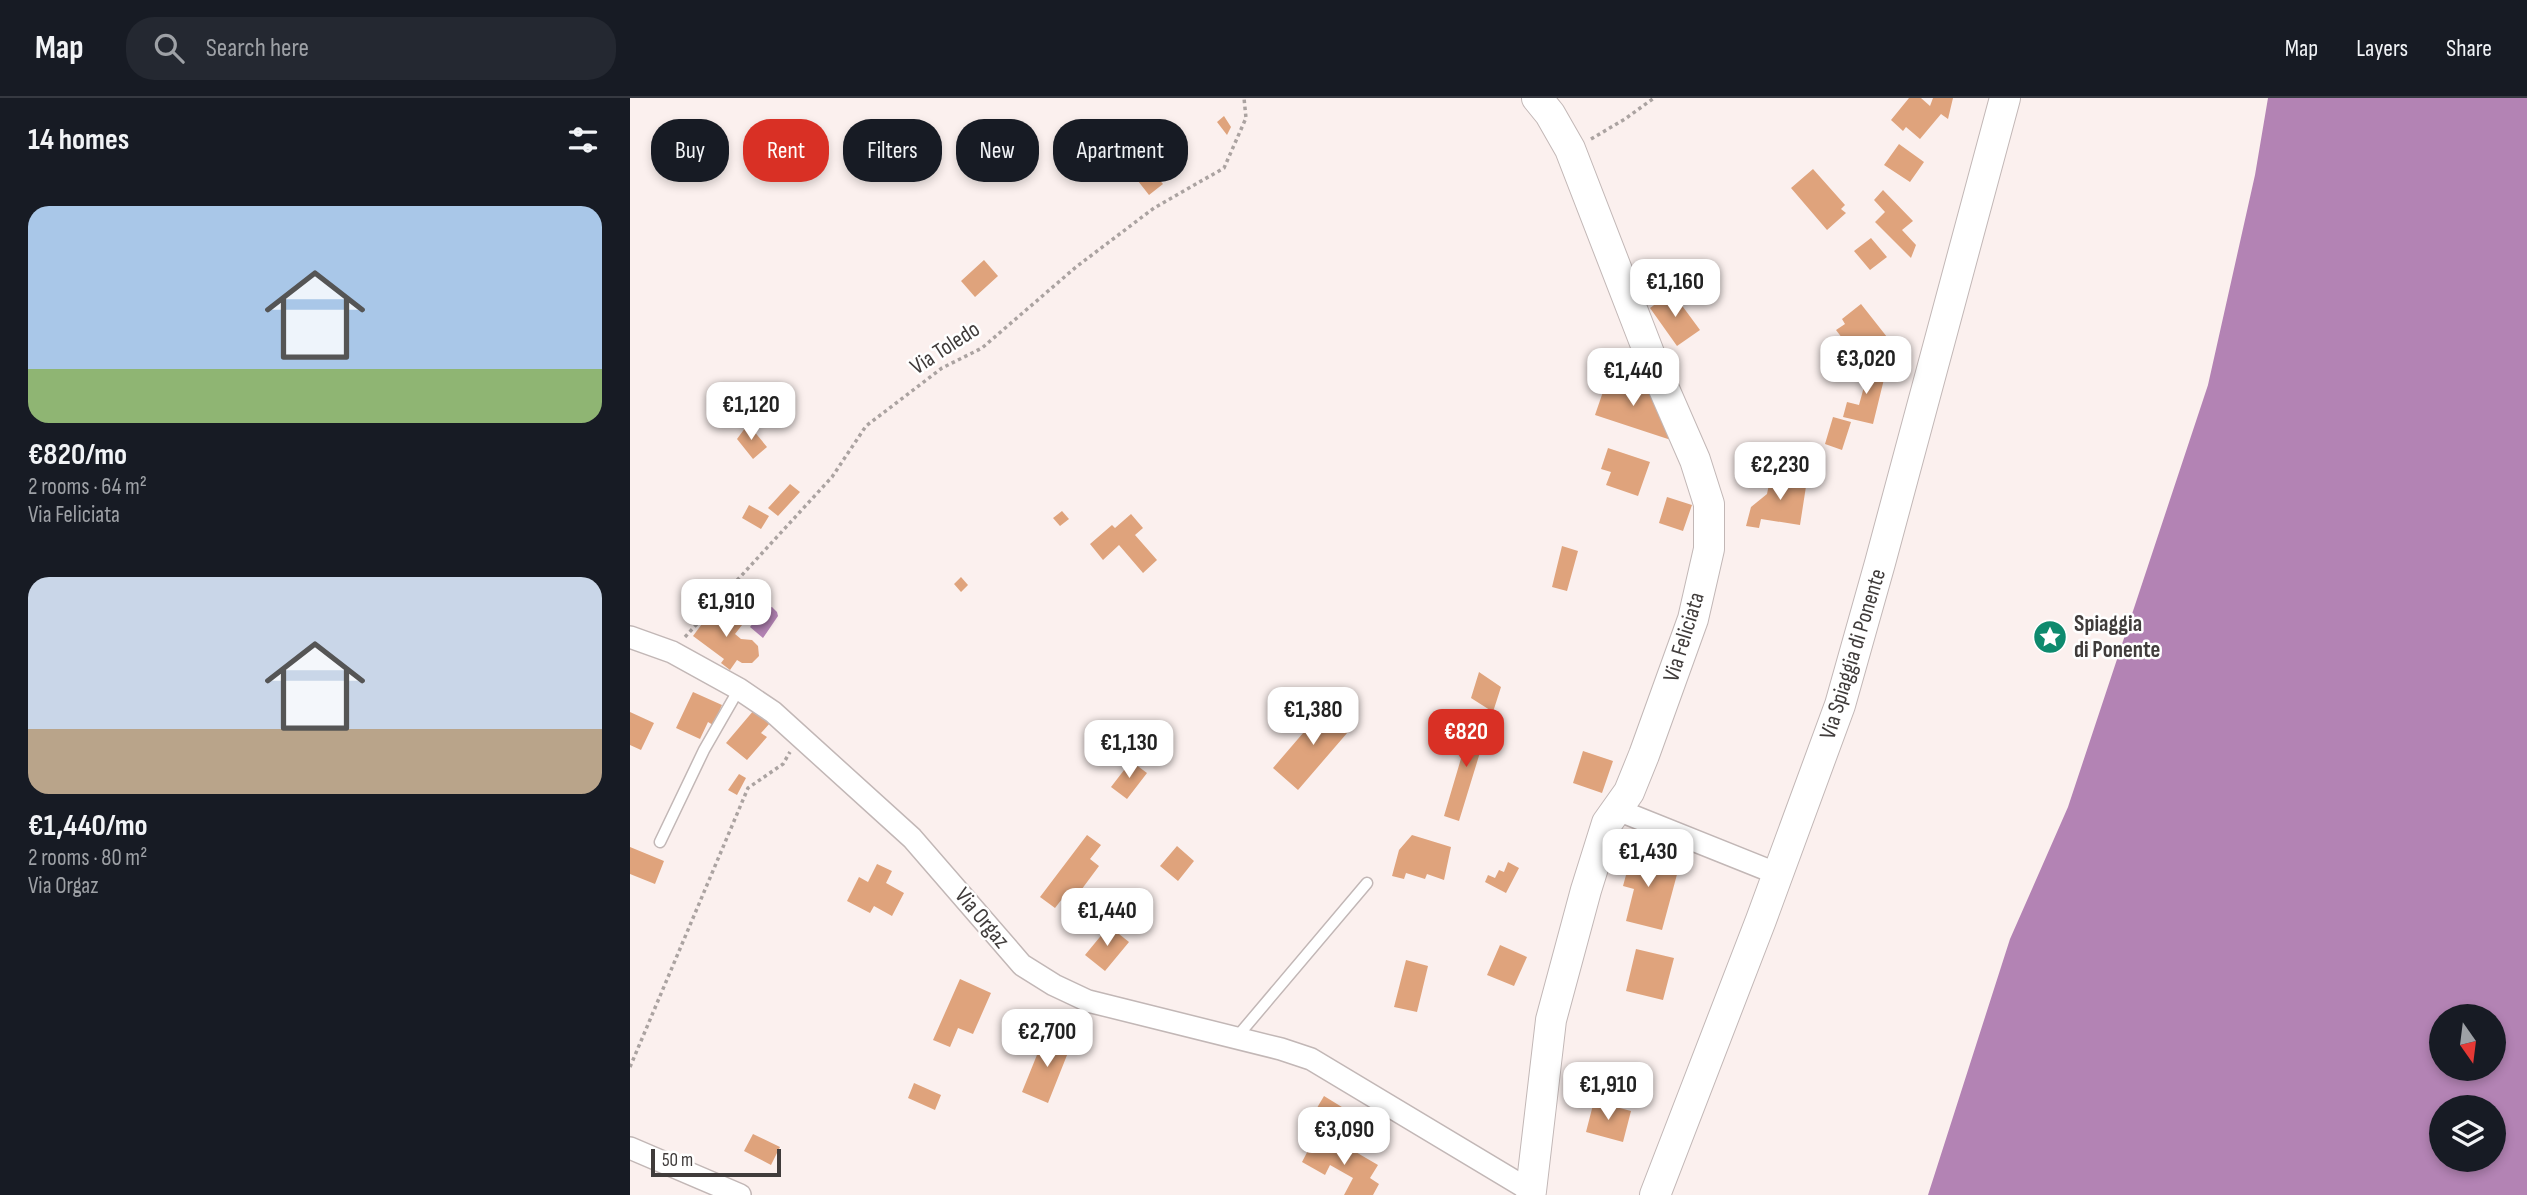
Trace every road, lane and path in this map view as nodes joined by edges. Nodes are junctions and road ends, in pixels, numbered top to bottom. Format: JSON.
{"nodes":[{"id":1,"x":1244,"y":98,"type":"edge"},
{"id":2,"x":1537,"y":98,"type":"edge"},
{"id":3,"x":1654,"y":98,"type":"edge"},
{"id":4,"x":2005,"y":98,"type":"edge"},
{"id":5,"x":1570,"y":149,"type":"junction"},
{"id":6,"x":630,"y":637,"type":"edge"},
{"id":7,"x":672,"y":652,"type":"junction"},
{"id":8,"x":739,"y":689,"type":"junction"},
{"id":9,"x":801,"y":736,"type":"junction"},
{"id":10,"x":1618,"y":810,"type":"junction"},
{"id":11,"x":660,"y":842,"type":"dead end"},
{"id":12,"x":1778,"y":874,"type":"junction"},
{"id":13,"x":1367,"y":883,"type":"dead end"},
{"id":14,"x":1236,"y":1038,"type":"junction"},
{"id":15,"x":630,"y":1067,"type":"edge"},
{"id":16,"x":630,"y":1148,"type":"edge"},
{"id":17,"x":1536,"y":1194,"type":"edge"},
{"id":18,"x":740,"y":1195,"type":"edge"},
{"id":19,"x":1655,"y":1195,"type":"edge"}],
"edges":[{"from":1,"to":7,"type":"path","name":"Via Toledo"},
{"from":2,"to":5,"type":"street","name":"Via Feliciata"},
{"from":3,"to":5,"type":"path"},
{"from":4,"to":12,"type":"street","name":"Via Spiaggia di Ponente"},
{"from":5,"to":10,"type":"street","name":"Via Feliciata"},
{"from":6,"to":7,"type":"street","name":"Via Orgaz"},
{"from":7,"to":8,"type":"street","name":"Via Orgaz"},
{"from":8,"to":9,"type":"street","name":"Via Orgaz"},
{"from":8,"to":11,"type":"lane"},
{"from":9,"to":14,"type":"street","name":"Via Orgaz"},
{"from":9,"to":15,"type":"path"},
{"from":10,"to":12,"type":"street"},
{"from":10,"to":17,"type":"street","name":"Via Feliciata"},
{"from":12,"to":19,"type":"street","name":"Via Spiaggia di Ponente"},
{"from":13,"to":14,"type":"lane"},
{"from":14,"to":17,"type":"street","name":"Via Orgaz"},
{"from":16,"to":18,"type":"street"}]}
